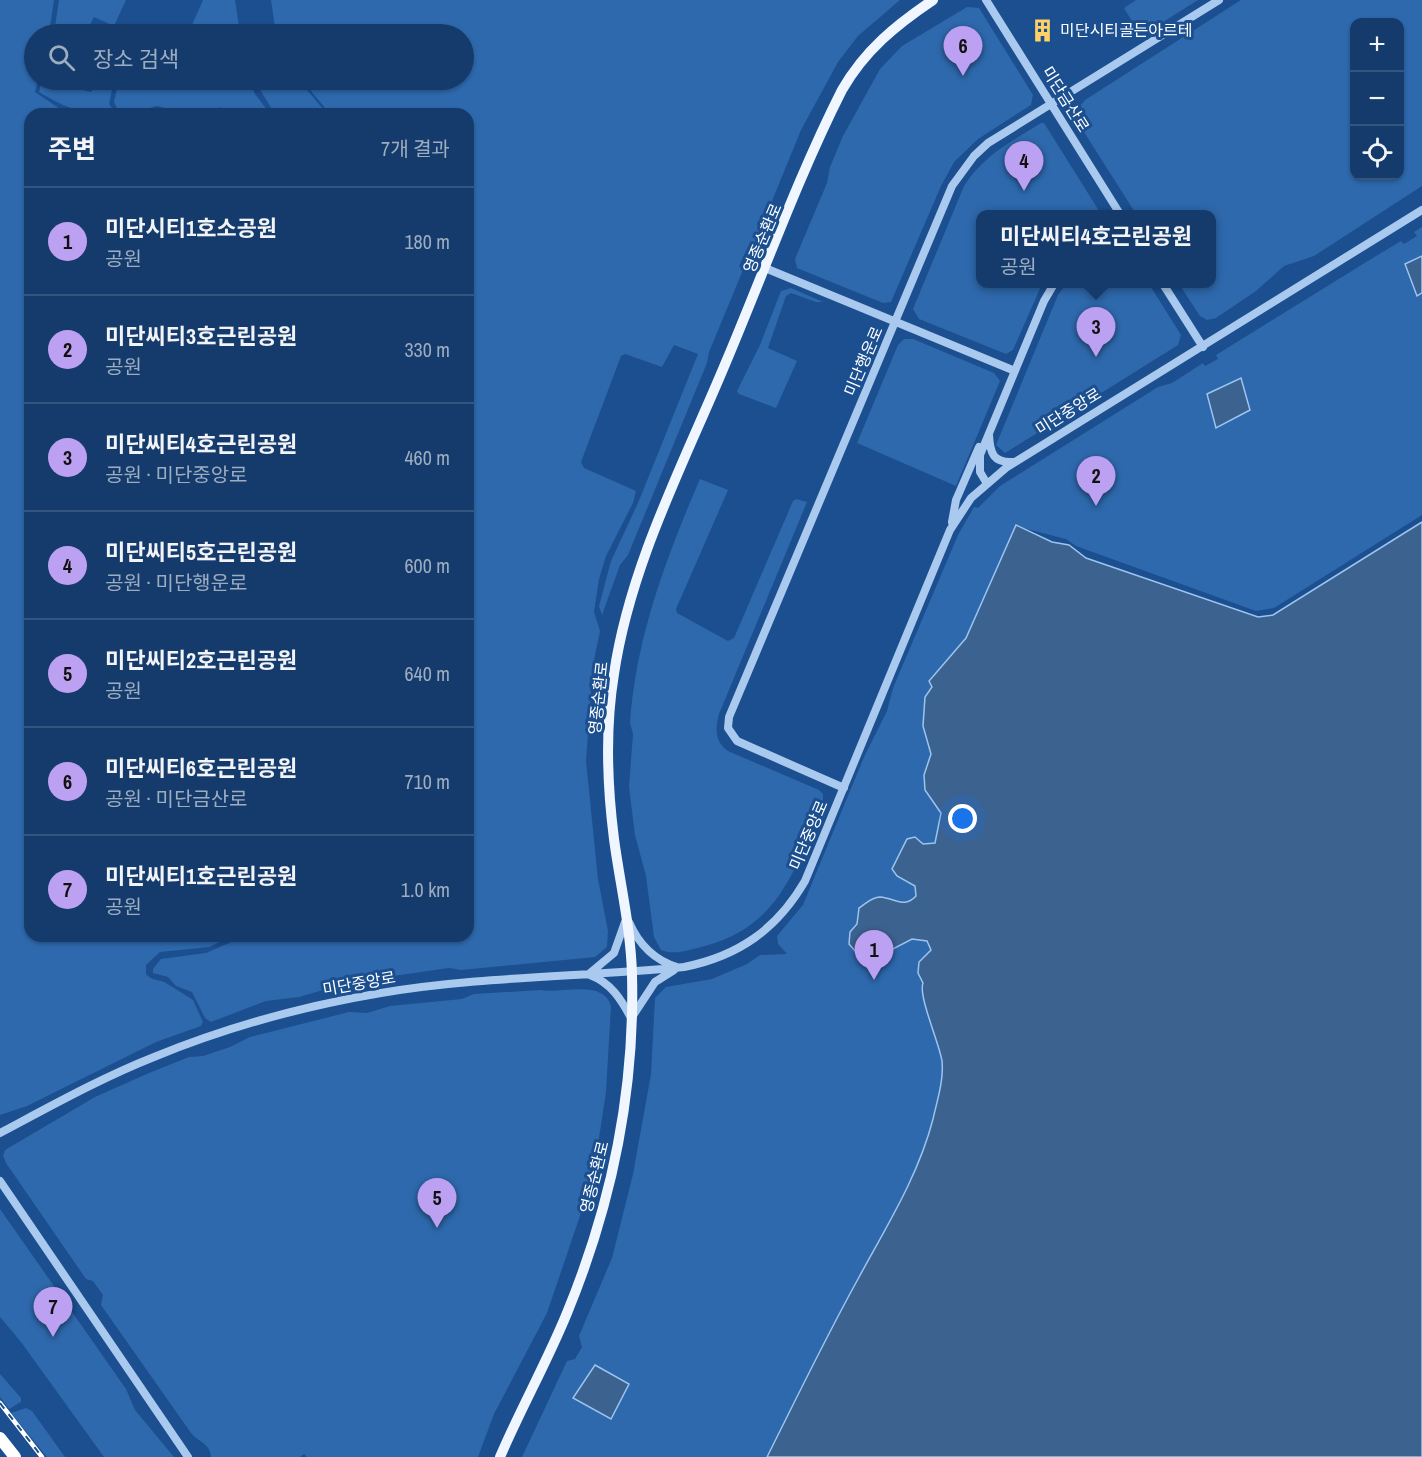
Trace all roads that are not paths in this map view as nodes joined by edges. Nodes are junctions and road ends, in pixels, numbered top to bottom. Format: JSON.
{"nodes":[{"id":1,"x":933,"y":0,"type":"edge"},
{"id":2,"x":986,"y":0,"type":"edge"},
{"id":3,"x":1219,"y":0,"type":"edge"},
{"id":4,"x":1051,"y":104,"type":"junction"},
{"id":5,"x":1117,"y":210,"type":"edge"},
{"id":6,"x":1422,"y":210,"type":"edge"},
{"id":7,"x":765,"y":268,"type":"junction"},
{"id":8,"x":1052,"y":288,"type":"edge"},
{"id":9,"x":1166,"y":288,"type":"edge"},
{"id":10,"x":896,"y":321,"type":"junction"},
{"id":11,"x":1203,"y":347,"type":"junction"},
{"id":12,"x":1015,"y":371,"type":"junction"},
{"id":13,"x":989,"y":432,"type":"junction"},
{"id":14,"x":1016,"y":461,"type":"junction"},
{"id":15,"x":986,"y":482,"type":"junction"},
{"id":16,"x":950,"y":530,"type":"junction"},
{"id":17,"x":844,"y":788,"type":"junction"},
{"id":18,"x":627,"y":916,"type":"junction"},
{"id":19,"x":681,"y":968,"type":"junction"},
{"id":20,"x":632,"y":971,"type":"junction"},
{"id":21,"x":586,"y":974,"type":"junction"},
{"id":22,"x":631,"y":1018,"type":"junction"},
{"id":23,"x":0,"y":1133,"type":"edge"},
{"id":24,"x":0,"y":1181,"type":"edge"},
{"id":25,"x":0,"y":1438,"type":"edge"},
{"id":26,"x":15,"y":1457,"type":"edge"},
{"id":27,"x":188,"y":1457,"type":"edge"},
{"id":28,"x":500,"y":1457,"type":"edge"}],
"edges":[{"from":1,"to":7,"type":"main road","name":"영종순환로"},
{"from":2,"to":4,"type":"street","name":"미단금산로"},
{"from":3,"to":4,"type":"street","name":"미단행운로"},
{"from":4,"to":5,"type":"street","name":"미단금산로"},
{"from":4,"to":10,"type":"street","name":"미단행운로"},
{"from":6,"to":11,"type":"street","name":"미단중앙로"},
{"from":7,"to":10,"type":"street"},
{"from":7,"to":18,"type":"main road","name":"영종순환로"},
{"from":8,"to":12,"type":"street"},
{"from":9,"to":11,"type":"street"},
{"from":10,"to":12,"type":"street"},
{"from":10,"to":17,"type":"street","name":"미단행운로"},
{"from":11,"to":14,"type":"street","name":"미단중앙로"},
{"from":12,"to":13,"type":"street"},
{"from":13,"to":14,"type":"street"},
{"from":13,"to":15,"type":"street"},
{"from":13,"to":16,"type":"street"},
{"from":14,"to":15,"type":"street","name":"미단중앙로"},
{"from":15,"to":16,"type":"street","name":"미단중앙로"},
{"from":16,"to":17,"type":"street","name":"미단중앙로"},
{"from":17,"to":19,"type":"street","name":"미단중앙로"},
{"from":18,"to":19,"type":"street"},
{"from":18,"to":20,"type":"main road","name":"영종순환로"},
{"from":18,"to":21,"type":"street"},
{"from":19,"to":20,"type":"street","name":"미단중앙로"},
{"from":19,"to":22,"type":"street"},
{"from":20,"to":21,"type":"street","name":"미단중앙로"},
{"from":20,"to":22,"type":"main road","name":"영종순환로"},
{"from":21,"to":22,"type":"street"},
{"from":21,"to":23,"type":"street","name":"미단중앙로"},
{"from":22,"to":28,"type":"main road","name":"영종순환로"},
{"from":24,"to":27,"type":"street"},
{"from":25,"to":26,"type":"highway"}]}
